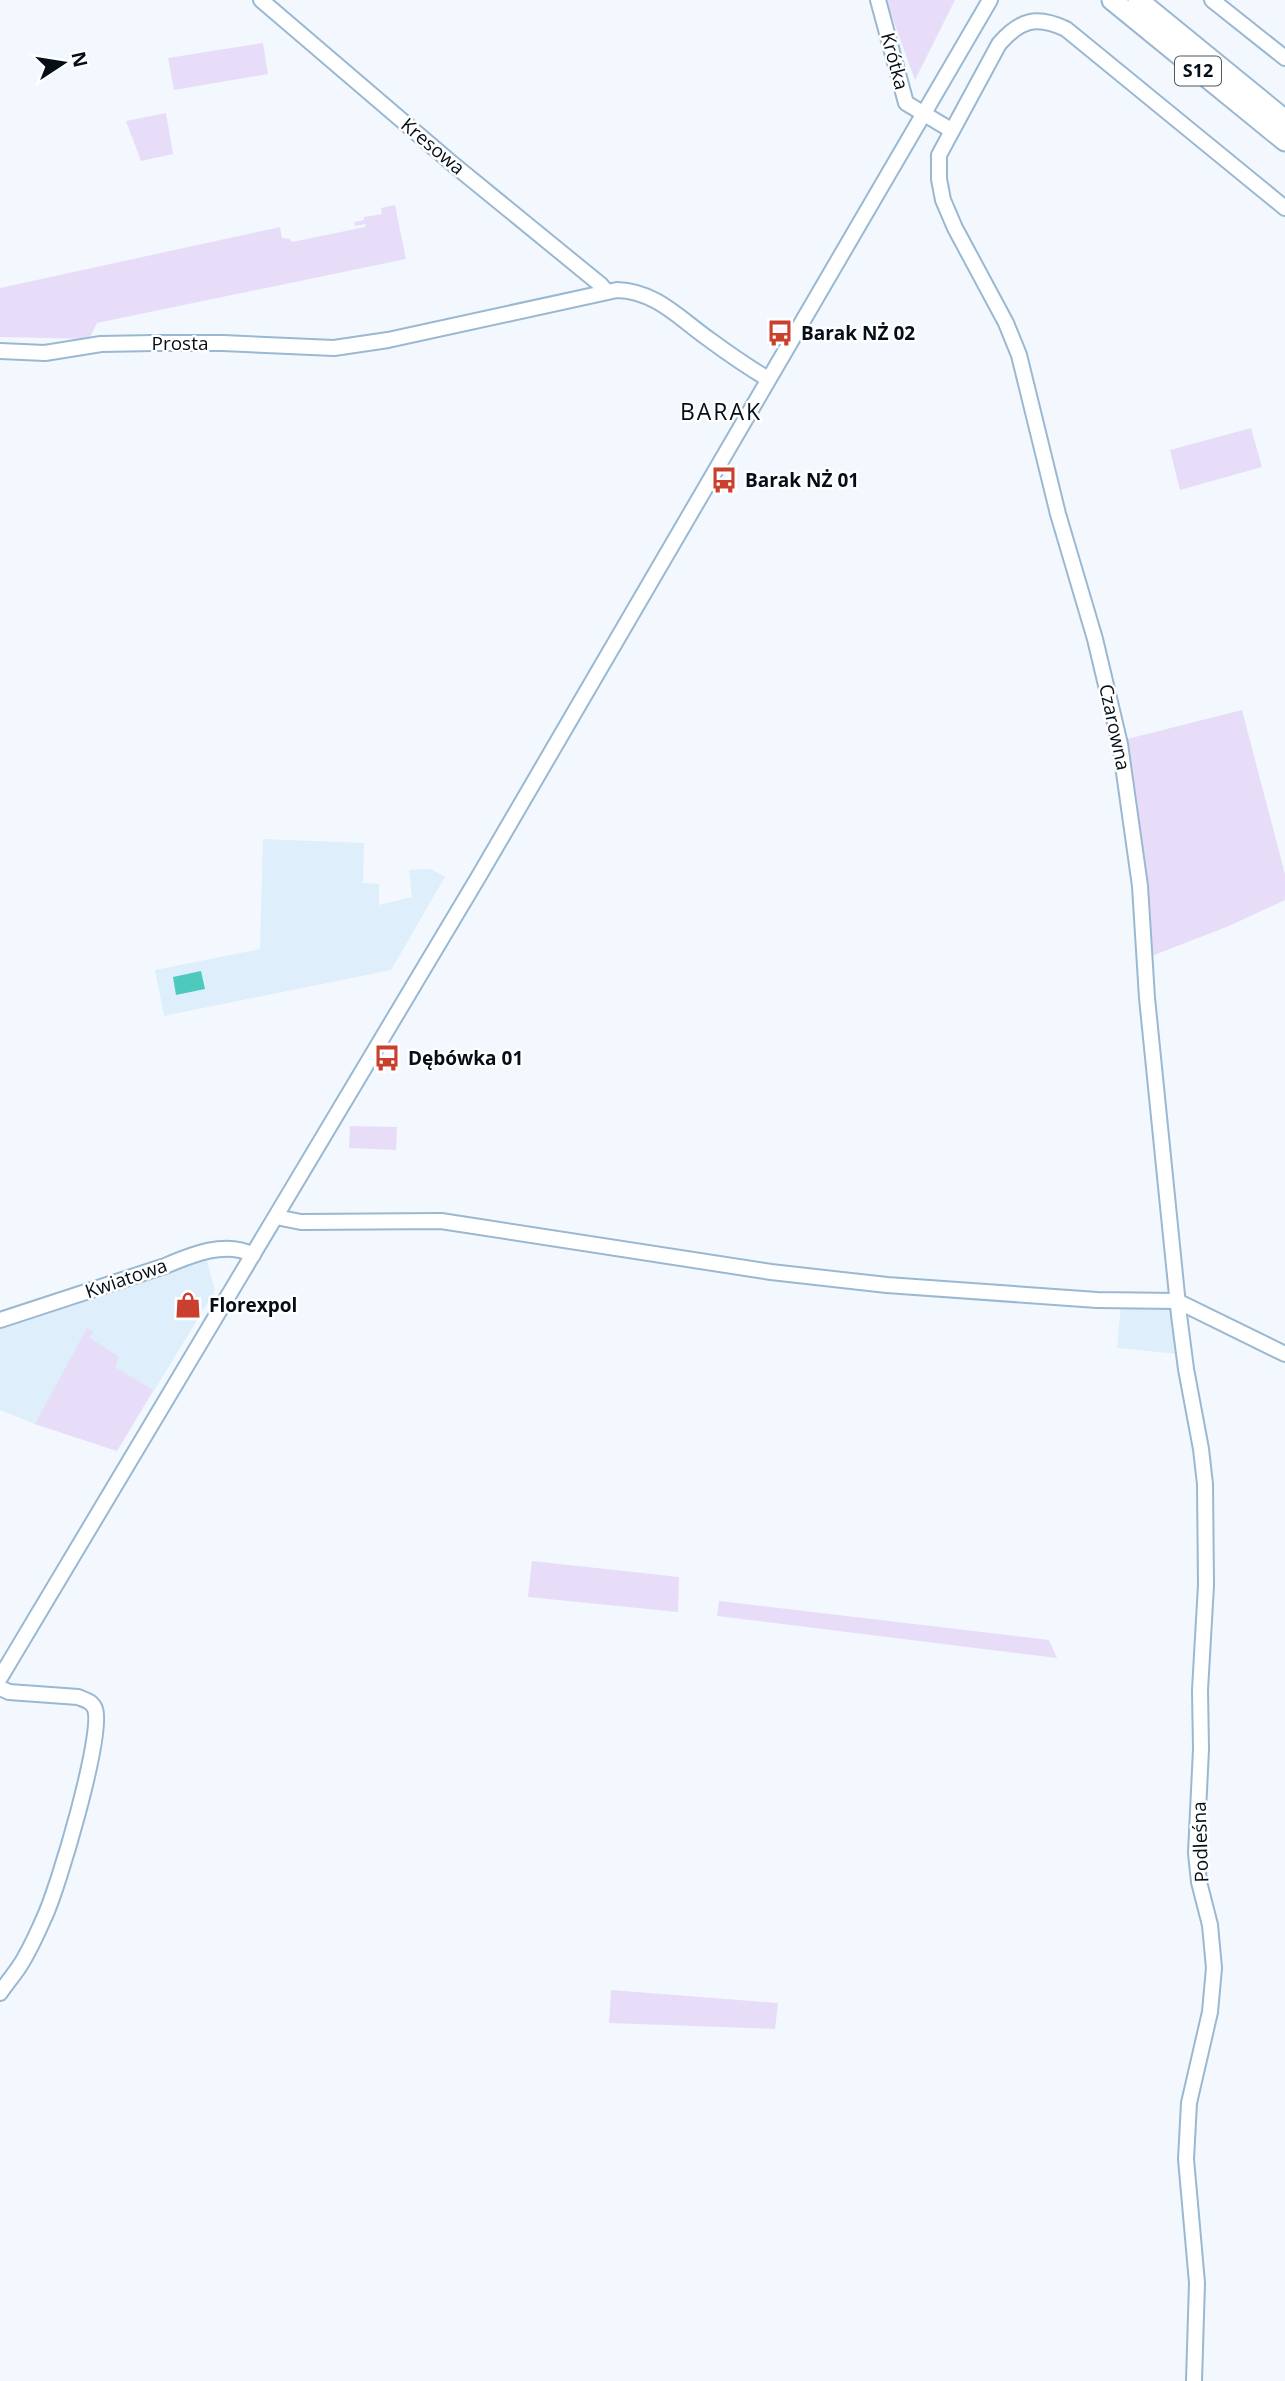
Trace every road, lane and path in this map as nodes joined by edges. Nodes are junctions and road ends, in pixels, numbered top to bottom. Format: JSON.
{"nodes":[{"id":1,"x":261,"y":0,"type":"edge"},
{"id":2,"x":878,"y":0,"type":"edge"},
{"id":3,"x":990,"y":0,"type":"edge"},
{"id":4,"x":1112,"y":0,"type":"edge"},
{"id":5,"x":1138,"y":0,"type":"edge"},
{"id":6,"x":1212,"y":0,"type":"edge"},
{"id":7,"x":1285,"y":58,"type":"edge"},
{"id":8,"x":923,"y":114,"type":"junction"},
{"id":9,"x":1285,"y":120,"type":"edge"},
{"id":10,"x":951,"y":130,"type":"junction"},
{"id":11,"x":1285,"y":141,"type":"edge"},
{"id":12,"x":1285,"y":208,"type":"edge"},
{"id":13,"x":606,"y":291,"type":"junction"},
{"id":14,"x":0,"y":352,"type":"edge"},
{"id":15,"x":768,"y":379,"type":"junction"},
{"id":16,"x":276,"y":1217,"type":"junction"},
{"id":17,"x":253,"y":1255,"type":"junction"},
{"id":18,"x":1177,"y":1301,"type":"junction"},
{"id":19,"x":0,"y":1320,"type":"edge"},
{"id":20,"x":1285,"y":1354,"type":"edge"},
{"id":21,"x":0,"y":1678,"type":"edge"},
{"id":22,"x":0,"y":1688,"type":"edge"},
{"id":23,"x":0,"y":1993,"type":"edge"},
{"id":24,"x":1194,"y":2381,"type":"edge"}],
"edges":[{"from":1,"to":13,"type":"street","name":"Kresowa"},
{"from":2,"to":8,"type":"street","name":"Krótka"},
{"from":3,"to":8,"type":"street"},
{"from":4,"to":11,"type":"highway","number":"S12"},
{"from":5,"to":9,"type":"highway","number":"S12"},
{"from":6,"to":7,"type":"street"},
{"from":8,"to":10,"type":"street"},
{"from":8,"to":15,"type":"street"},
{"from":10,"to":12,"type":"street"},
{"from":10,"to":18,"type":"street","name":"Czarowna"},
{"from":13,"to":14,"type":"street","name":"Prosta"},
{"from":13,"to":15,"type":"street","name":"Prosta"},
{"from":15,"to":16,"type":"street"},
{"from":16,"to":17,"type":"street"},
{"from":16,"to":18,"type":"street"},
{"from":17,"to":19,"type":"street","name":"Kwiatowa"},
{"from":17,"to":21,"type":"street"},
{"from":18,"to":20,"type":"street"},
{"from":18,"to":24,"type":"street","name":"Podleśna"},
{"from":22,"to":23,"type":"street"}]}
